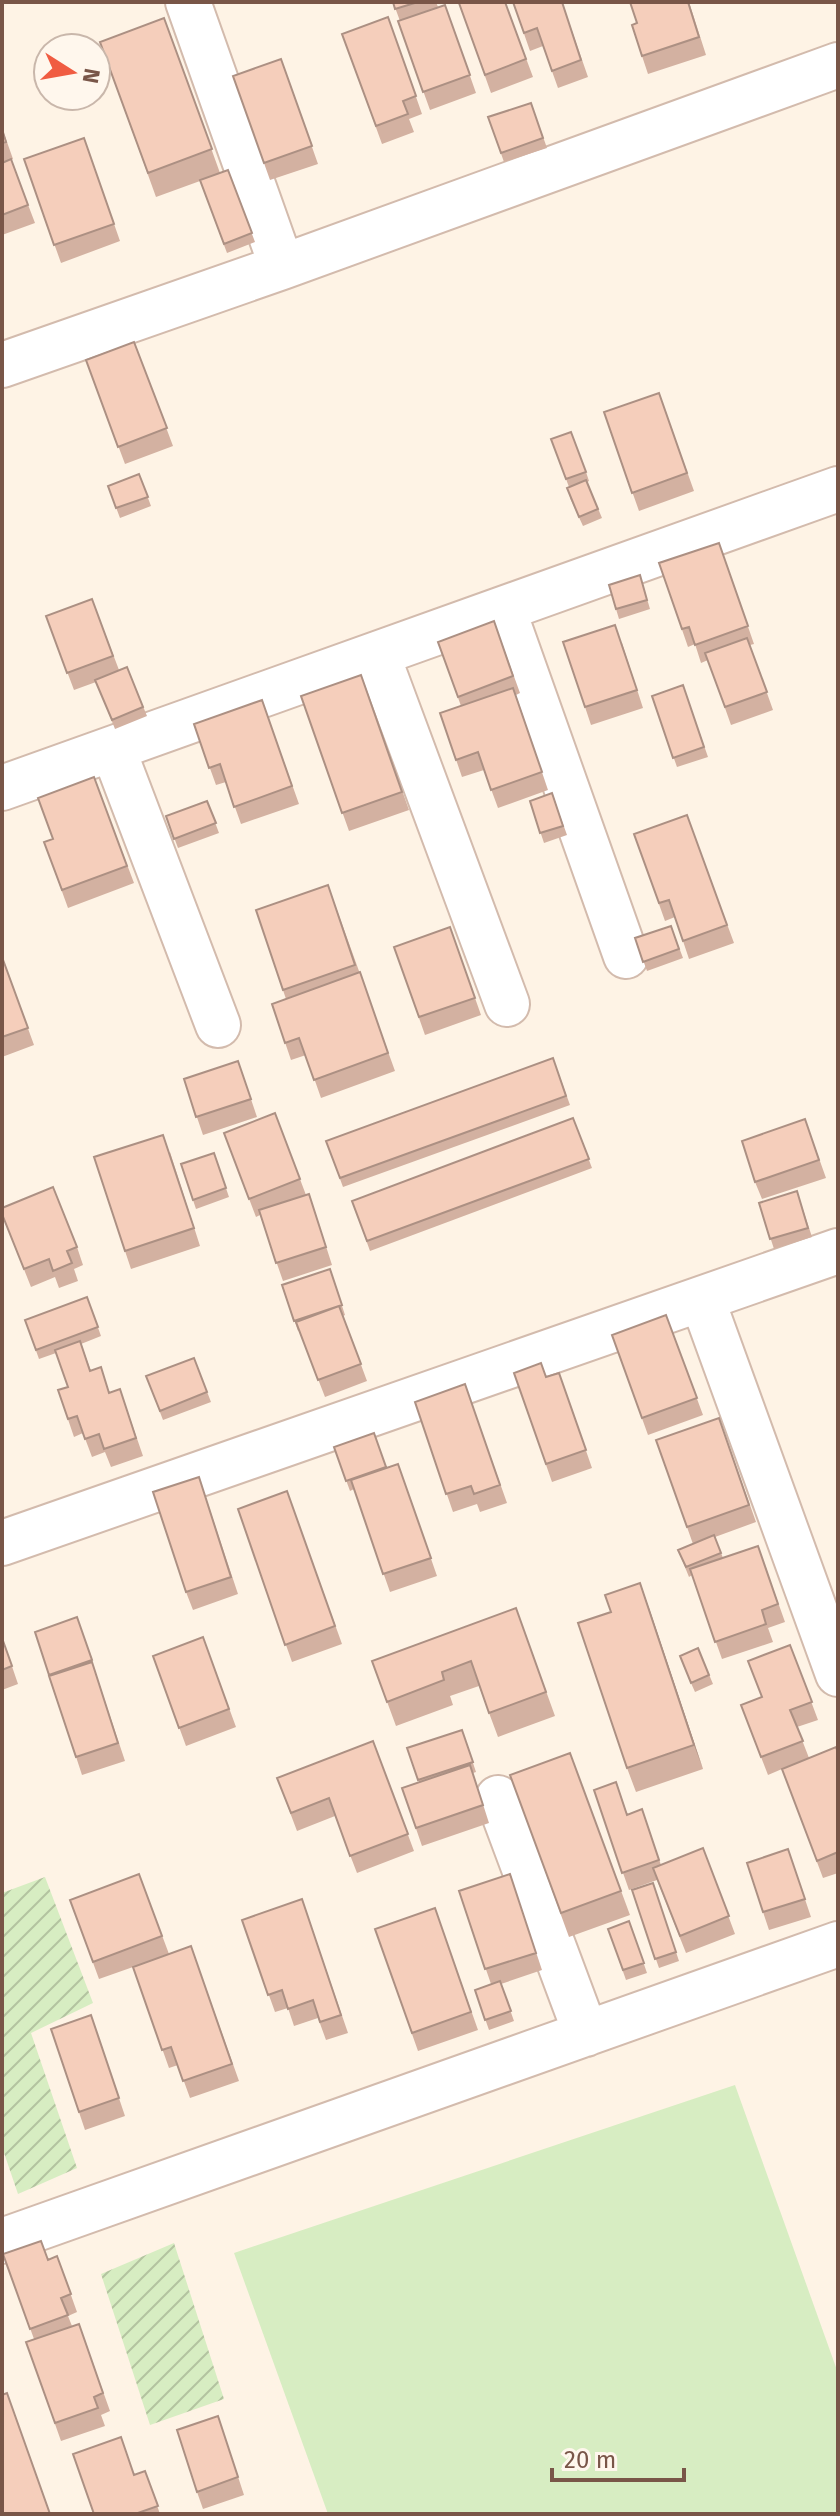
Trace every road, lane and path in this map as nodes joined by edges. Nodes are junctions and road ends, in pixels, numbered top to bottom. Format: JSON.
{"nodes":[{"id":1,"x":188,"y":2,"type":"edge"},
{"id":2,"x":838,"y":65,"type":"edge"},
{"id":3,"x":282,"y":267,"type":"junction"},
{"id":4,"x":2,"y":365,"type":"edge"},
{"id":5,"x":838,"y":489,"type":"edge"},
{"id":6,"x":503,"y":609,"type":"junction"},
{"id":7,"x":377,"y":654,"type":"junction"},
{"id":8,"x":113,"y":749,"type":"junction"},
{"id":9,"x":2,"y":788,"type":"edge"},
{"id":10,"x":626,"y":956,"type":"dead end"},
{"id":11,"x":507,"y":1004,"type":"dead end"},
{"id":12,"x":218,"y":1025,"type":"dead end"},
{"id":13,"x":838,"y":1251,"type":"edge"},
{"id":14,"x":702,"y":1299,"type":"junction"},
{"id":15,"x":2,"y":1543,"type":"edge"},
{"id":16,"x":838,"y":1674,"type":"edge"},
{"id":17,"x":498,"y":1798,"type":"dead end"},
{"id":18,"x":838,"y":1944,"type":"edge"},
{"id":19,"x":586,"y":2034,"type":"junction"},
{"id":20,"x":2,"y":2241,"type":"edge"}],
"edges":[{"from":1,"to":3,"type":"street"},
{"from":2,"to":3,"type":"street"},
{"from":3,"to":4,"type":"street"},
{"from":5,"to":6,"type":"street"},
{"from":6,"to":7,"type":"street"},
{"from":6,"to":10,"type":"street"},
{"from":7,"to":8,"type":"street"},
{"from":7,"to":11,"type":"street"},
{"from":8,"to":9,"type":"street"},
{"from":8,"to":12,"type":"street"},
{"from":13,"to":14,"type":"street"},
{"from":14,"to":15,"type":"street"},
{"from":14,"to":16,"type":"street"},
{"from":17,"to":19,"type":"street"},
{"from":18,"to":19,"type":"street"},
{"from":19,"to":20,"type":"street"}]}
